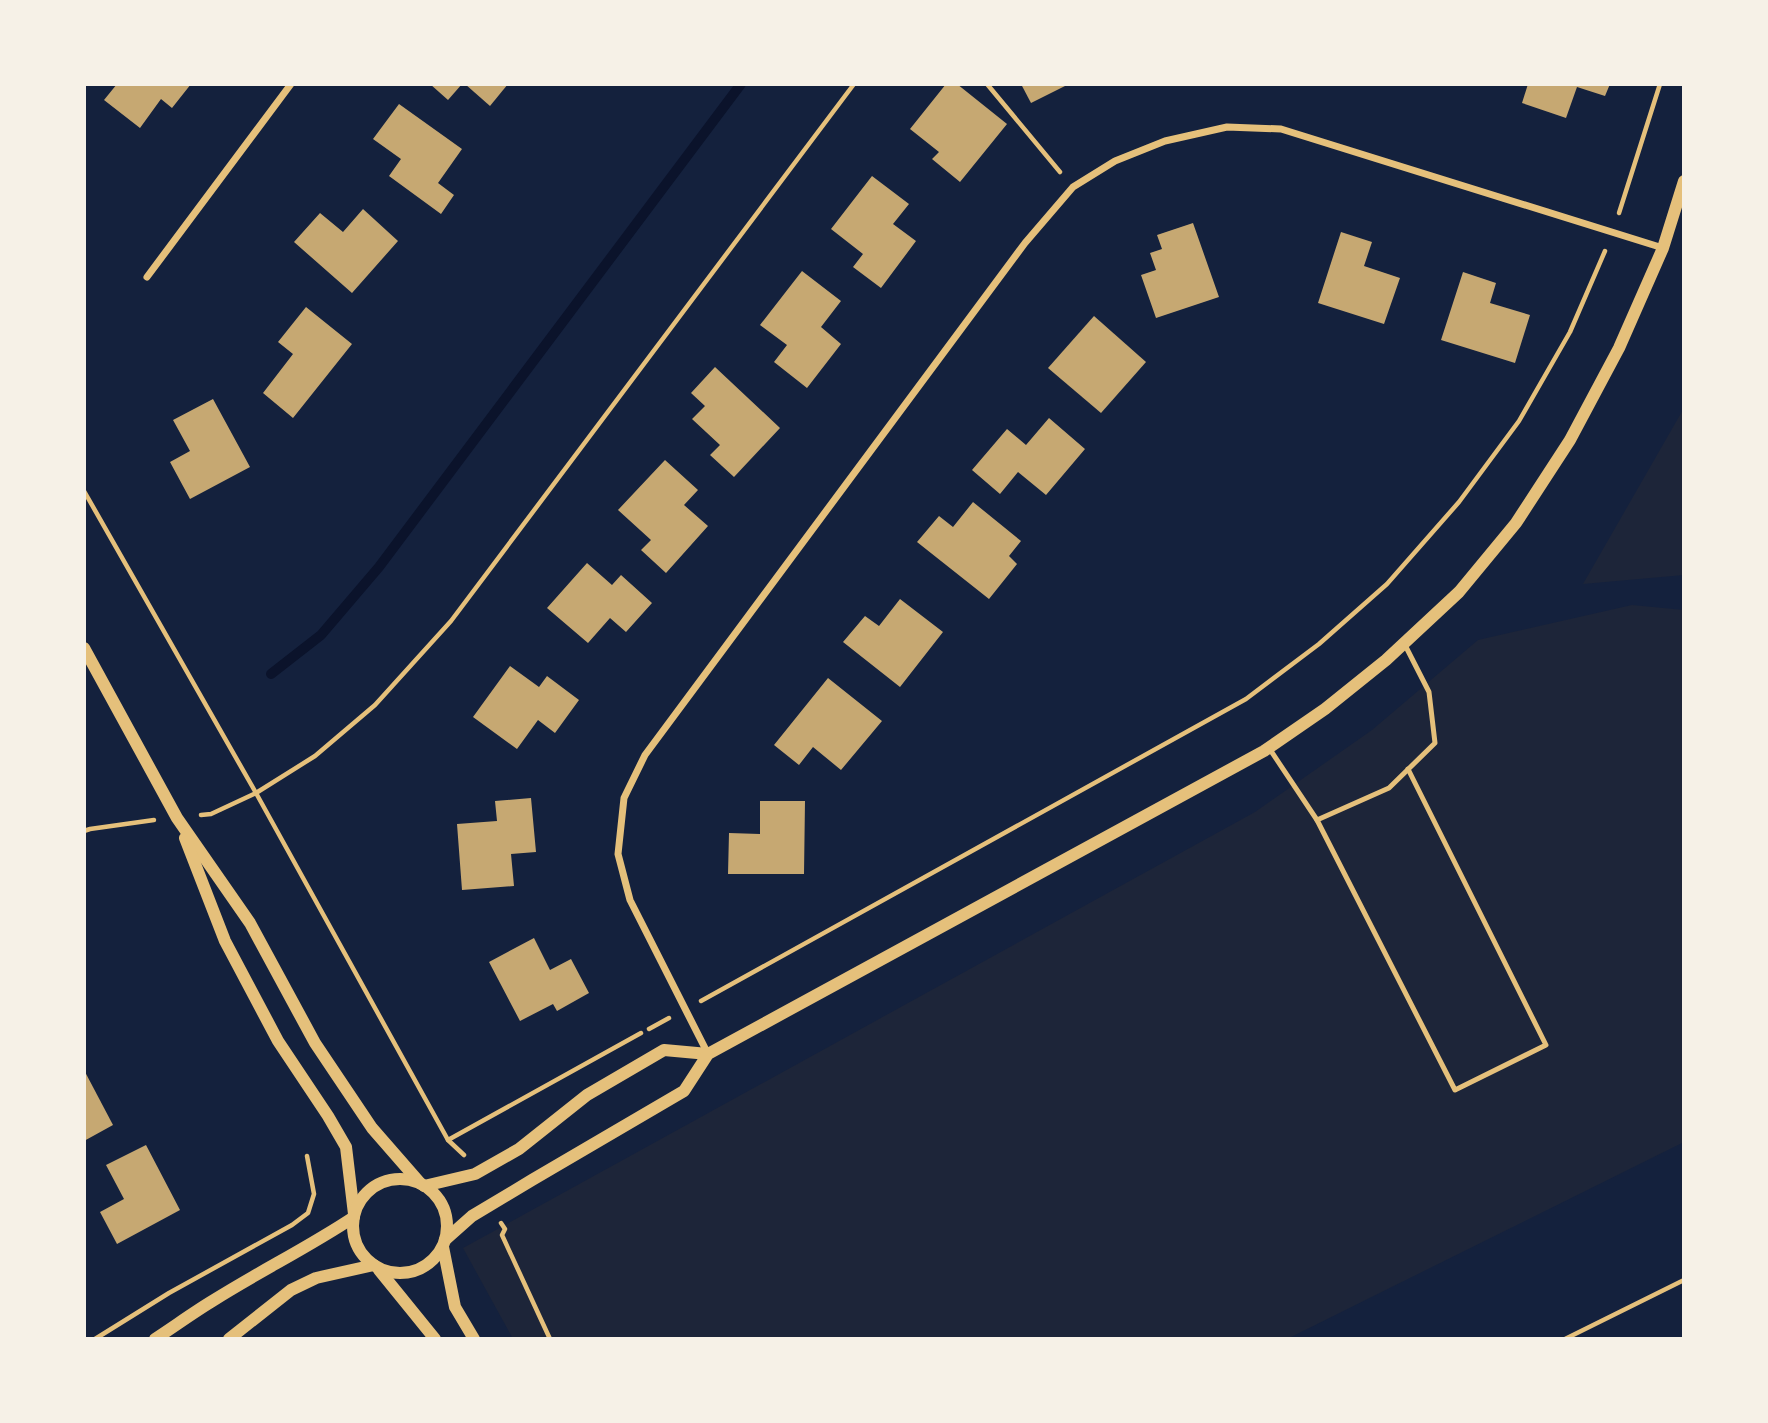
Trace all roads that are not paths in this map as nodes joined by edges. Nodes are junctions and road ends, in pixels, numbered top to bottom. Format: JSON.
{"nodes":[{"id":1,"x":291,"y":84,"type":"edge"},
{"id":2,"x":1684,"y":181,"type":"edge"},
{"id":3,"x":1663,"y":248,"type":"junction"},
{"id":4,"x":147,"y":277,"type":"dead end"},
{"id":5,"x":1404,"y":643,"type":"junction"},
{"id":6,"x":84,"y":648,"type":"edge"},
{"id":7,"x":1269,"y":748,"type":"junction"},
{"id":8,"x":1408,"y":769,"type":"junction"},
{"id":9,"x":177,"y":818,"type":"junction"},
{"id":10,"x":1317,"y":820,"type":"junction"},
{"id":11,"x":708,"y":1054,"type":"junction"},
{"id":12,"x":422,"y":1184,"type":"junction"},
{"id":13,"x":354,"y":1216,"type":"junction"},
{"id":14,"x":444,"y":1244,"type":"junction"},
{"id":15,"x":375,"y":1266,"type":"junction"},
{"id":16,"x":155,"y":1339,"type":"edge"},
{"id":17,"x":229,"y":1339,"type":"edge"},
{"id":18,"x":435,"y":1339,"type":"edge"},
{"id":19,"x":474,"y":1339,"type":"edge"}],
"edges":[{"from":1,"to":4,"type":"street"},
{"from":2,"to":3,"type":"street"},
{"from":3,"to":5,"type":"street"},
{"from":3,"to":11,"type":"street"},
{"from":5,"to":7,"type":"street"},
{"from":5,"to":8,"type":"lane"},
{"from":6,"to":9,"type":"street"},
{"from":7,"to":10,"type":"lane"},
{"from":7,"to":11,"type":"street"},
{"from":8,"to":10,"type":"lane"},
{"from":8,"to":10,"type":"lane"},
{"from":9,"to":12,"type":"street"},
{"from":9,"to":13,"type":"street"},
{"from":11,"to":12,"type":"street"},
{"from":11,"to":14,"type":"street"},
{"from":12,"to":13,"type":"street"},
{"from":12,"to":14,"type":"street"},
{"from":13,"to":15,"type":"street"},
{"from":13,"to":16,"type":"street"},
{"from":14,"to":15,"type":"street"},
{"from":14,"to":19,"type":"street"},
{"from":15,"to":17,"type":"street"},
{"from":15,"to":18,"type":"street"}]}
